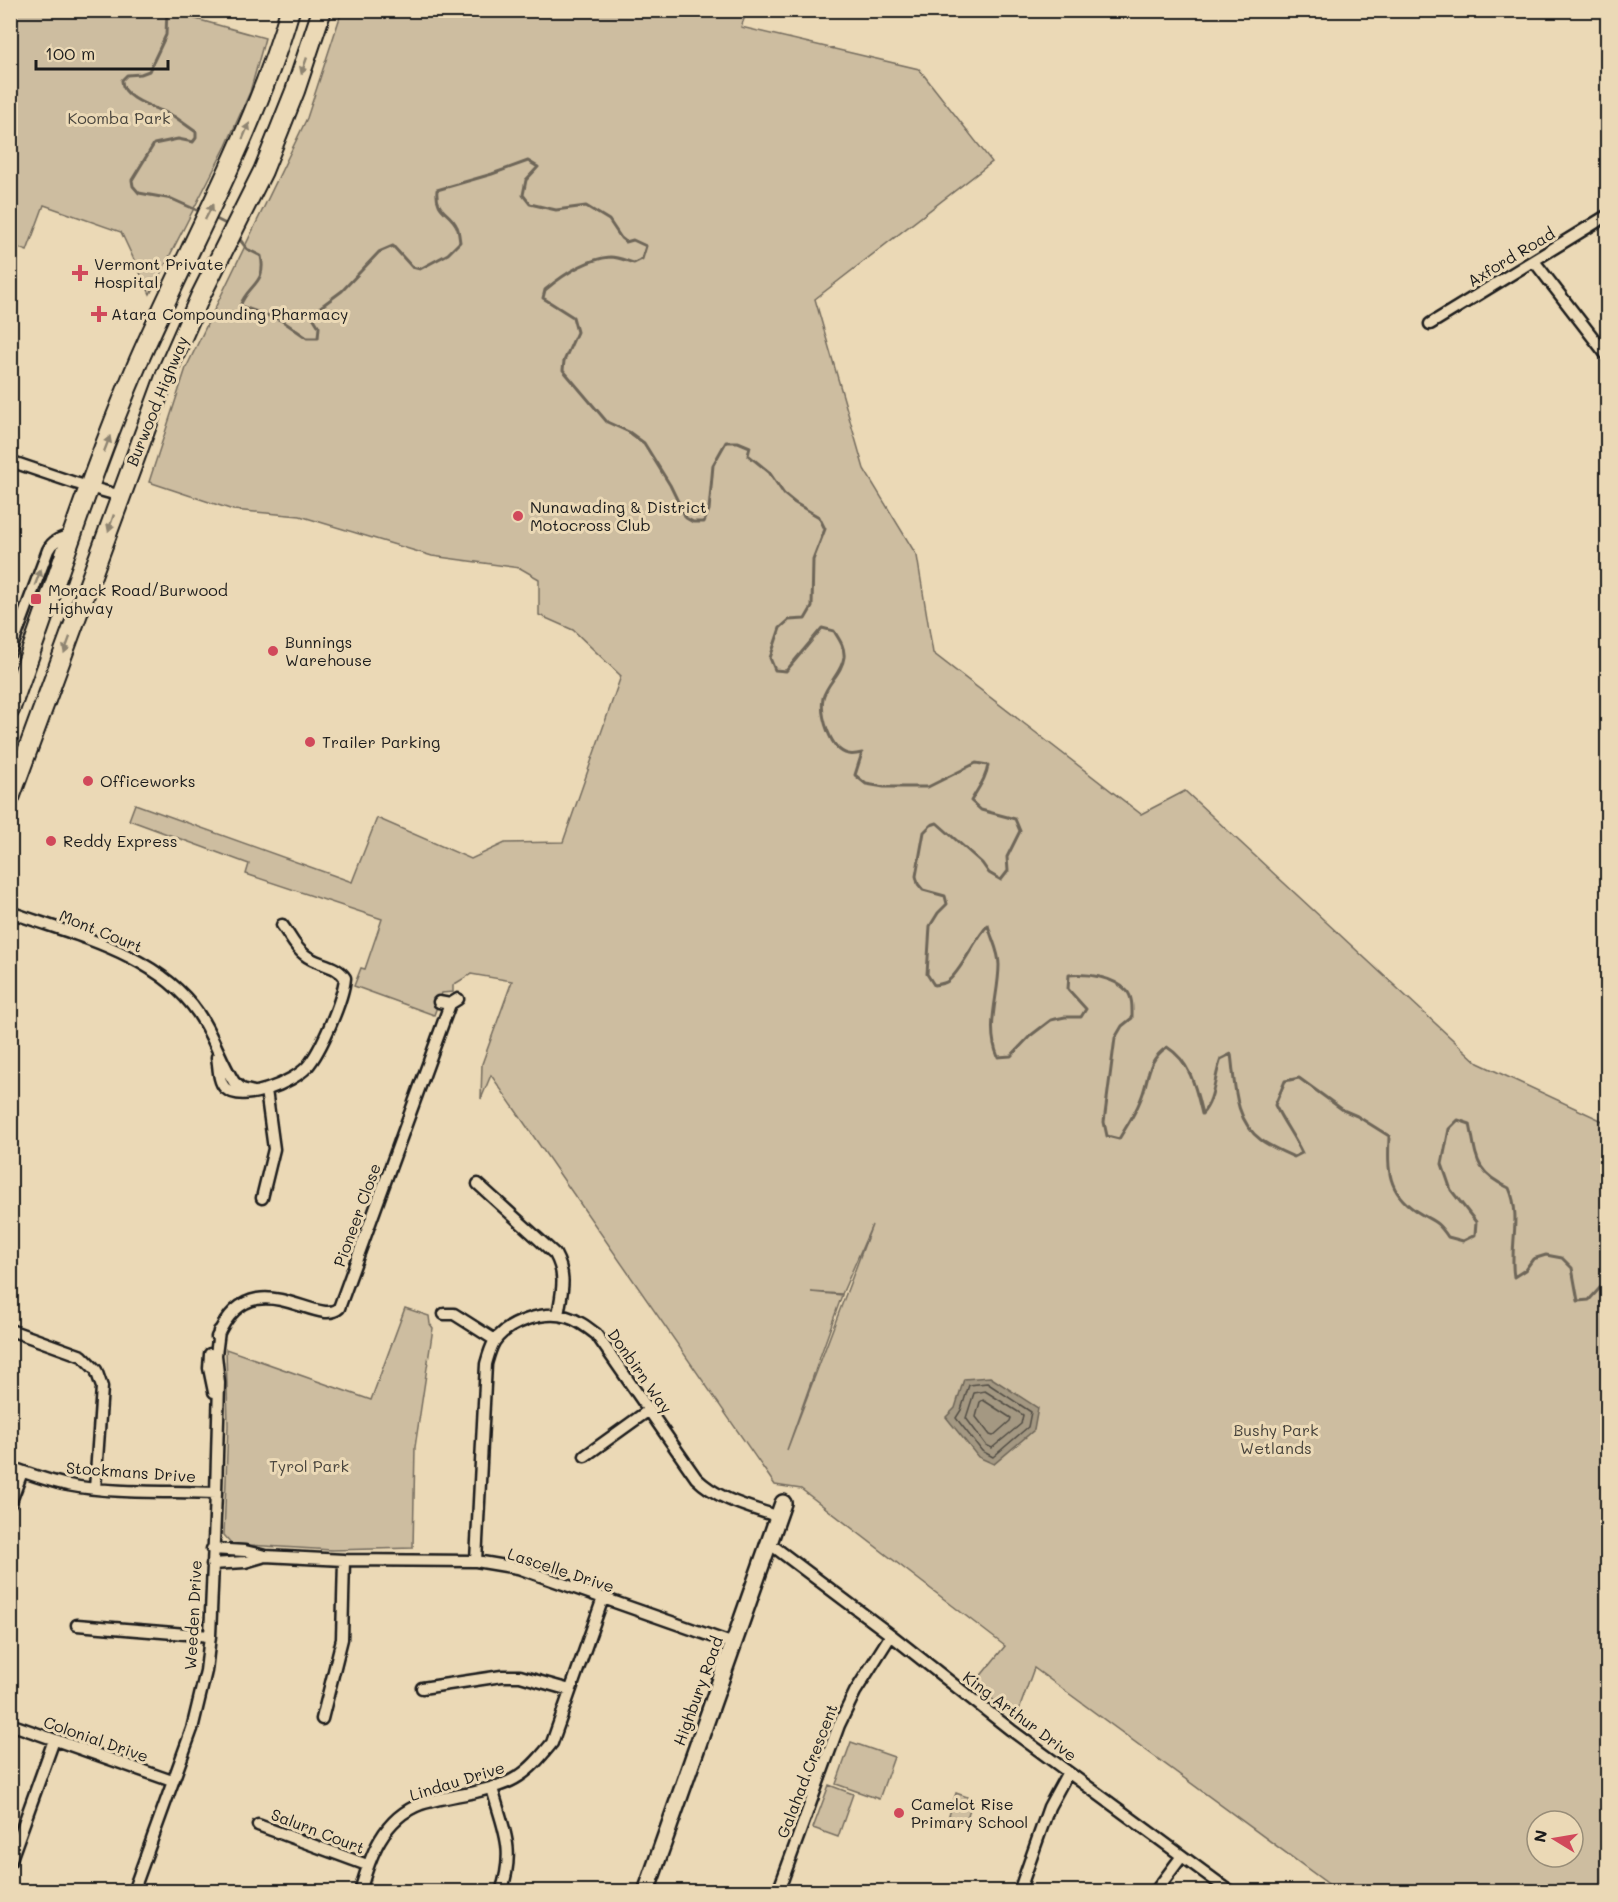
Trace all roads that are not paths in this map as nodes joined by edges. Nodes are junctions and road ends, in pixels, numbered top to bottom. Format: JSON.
{"nodes":[{"id":1,"x":290,"y":10,"type":"edge"},
{"id":2,"x":322,"y":10,"type":"edge"},
{"id":3,"x":1608,"y":215,"type":"edge"},
{"id":4,"x":1534,"y":261,"type":"junction"},
{"id":5,"x":1430,"y":324,"type":"dead end"},
{"id":6,"x":1608,"y":357,"type":"edge"},
{"id":7,"x":10,"y":461,"type":"edge"},
{"id":8,"x":90,"y":488,"type":"junction"},
{"id":9,"x":120,"y":496,"type":"junction"},
{"id":10,"x":72,"y":535,"type":"junction"},
{"id":11,"x":10,"y":652,"type":"edge"},
{"id":12,"x":10,"y":710,"type":"edge"},
{"id":13,"x":10,"y":798,"type":"edge"},
{"id":14,"x":10,"y":912,"type":"edge"},
{"id":15,"x":282,"y":925,"type":"dead end"},
{"id":16,"x":449,"y":1002,"type":"dead end"},
{"id":17,"x":266,"y":1089,"type":"junction"},
{"id":18,"x":478,"y":1184,"type":"dead end"},
{"id":19,"x":262,"y":1198,"type":"dead end"},
{"id":20,"x":444,"y":1314,"type":"dead end"},
{"id":21,"x":558,"y":1315,"type":"junction"},
{"id":22,"x":10,"y":1330,"type":"edge"},
{"id":23,"x":219,"y":1331,"type":"joint"},
{"id":24,"x":495,"y":1340,"type":"junction"},
{"id":25,"x":649,"y":1410,"type":"junction"},
{"id":26,"x":585,"y":1456,"type":"dead end"},
{"id":27,"x":10,"y":1467,"type":"edge"},
{"id":28,"x":22,"y":1472,"type":"junction"},
{"id":29,"x":95,"y":1488,"type":"junction"},
{"id":30,"x":216,"y":1493,"type":"junction"},
{"id":31,"x":10,"y":1504,"type":"edge"},
{"id":32,"x":781,"y":1510,"type":"joint"},
{"id":33,"x":212,"y":1549,"type":"junction"},
{"id":34,"x":766,"y":1550,"type":"junction"},
{"id":35,"x":265,"y":1556,"type":"junction"},
{"id":36,"x":344,"y":1560,"type":"junction"},
{"id":37,"x":476,"y":1561,"type":"junction"},
{"id":38,"x":212,"y":1564,"type":"junction"},
{"id":39,"x":603,"y":1598,"type":"junction"},
{"id":40,"x":77,"y":1625,"type":"dead end"},
{"id":41,"x":891,"y":1635,"type":"junction"},
{"id":42,"x":210,"y":1636,"type":"junction"},
{"id":43,"x":734,"y":1644,"type":"junction"},
{"id":44,"x":422,"y":1688,"type":"dead end"},
{"id":45,"x":570,"y":1690,"type":"junction"},
{"id":46,"x":322,"y":1719,"type":"dead end"},
{"id":47,"x":10,"y":1724,"type":"edge"},
{"id":48,"x":54,"y":1740,"type":"junction"},
{"id":49,"x":1068,"y":1772,"type":"junction"},
{"id":50,"x":172,"y":1781,"type":"junction"},
{"id":51,"x":492,"y":1788,"type":"junction"},
{"id":52,"x":258,"y":1825,"type":"dead end"},
{"id":53,"x":1182,"y":1856,"type":"junction"},
{"id":54,"x":10,"y":1862,"type":"edge"},
{"id":55,"x":367,"y":1865,"type":"junction"},
{"id":56,"x":133,"y":1892,"type":"edge"},
{"id":57,"x":360,"y":1892,"type":"edge"},
{"id":58,"x":501,"y":1892,"type":"edge"},
{"id":59,"x":646,"y":1892,"type":"edge"},
{"id":60,"x":778,"y":1892,"type":"edge"},
{"id":61,"x":1019,"y":1892,"type":"edge"},
{"id":62,"x":1155,"y":1892,"type":"edge"},
{"id":63,"x":1231,"y":1892,"type":"edge"}],
"edges":[{"from":8,"to":1,"type":"highway","name":"Burwood Highway","one_way":true},
{"from":2,"to":9,"type":"highway","name":"Burwood Highway","one_way":true},
{"from":3,"to":4,"type":"street","name":"Axford Road"},
{"from":4,"to":5,"type":"street","name":"Axford Road"},
{"from":4,"to":6,"type":"street"},
{"from":7,"to":8,"type":"street"},
{"from":8,"to":9,"type":"street"},
{"from":8,"to":10,"type":"highway","name":"Burwood Highway"},
{"from":9,"to":13,"type":"highway","name":"Burwood Highway","one_way":true},
{"from":11,"to":10,"type":"street","one_way":true},
{"from":10,"to":12,"type":"highway","name":"Burwood Highway"},
{"from":14,"to":17,"type":"street","name":"Mont Court"},
{"from":15,"to":17,"type":"street","name":"Mont Court"},
{"from":16,"to":23,"type":"street","name":"Pioneer Close"},
{"from":17,"to":19,"type":"street"},
{"from":18,"to":21,"type":"street"},
{"from":20,"to":24,"type":"street"},
{"from":21,"to":24,"type":"street","name":"Donbirn Way"},
{"from":21,"to":25,"type":"street","name":"Donbirn Way"},
{"from":22,"to":29,"type":"street"},
{"from":23,"to":30,"type":"street","name":"Weeden Drive"},
{"from":24,"to":37,"type":"street"},
{"from":25,"to":26,"type":"street"},
{"from":25,"to":32,"type":"street","name":"Donbirn Way"},
{"from":27,"to":28,"type":"street","name":"Stockmans Drive"},
{"from":28,"to":29,"type":"street","name":"Stockmans Drive"},
{"from":28,"to":31,"type":"street"},
{"from":29,"to":30,"type":"street","name":"Stockmans Drive"},
{"from":30,"to":33,"type":"street","name":"Weeden Drive"},
{"from":32,"to":34,"type":"main road","name":"Highbury Road"},
{"from":33,"to":35,"type":"street","name":"Lascelle Drive"},
{"from":33,"to":38,"type":"street","name":"Weeden Drive"},
{"from":34,"to":41,"type":"street","name":"King Arthur Drive"},
{"from":34,"to":43,"type":"main road","name":"Highbury Road"},
{"from":35,"to":36,"type":"street","name":"Lascelle Drive"},
{"from":35,"to":38,"type":"street","name":"Lascelle Drive"},
{"from":36,"to":37,"type":"street","name":"Lascelle Drive"},
{"from":36,"to":46,"type":"street"},
{"from":37,"to":39,"type":"street","name":"Lascelle Drive"},
{"from":38,"to":42,"type":"street","name":"Weeden Drive"},
{"from":39,"to":43,"type":"street","name":"Lascelle Drive"},
{"from":39,"to":45,"type":"street","name":"Lindau Drive"},
{"from":40,"to":42,"type":"street"},
{"from":41,"to":49,"type":"street","name":"King Arthur Drive"},
{"from":41,"to":60,"type":"street","name":"Galahad Crescent"},
{"from":42,"to":50,"type":"street","name":"Weeden Drive"},
{"from":43,"to":59,"type":"main road","name":"Highbury Road"},
{"from":44,"to":45,"type":"street"},
{"from":45,"to":51,"type":"street","name":"Lindau Drive"},
{"from":47,"to":48,"type":"street","name":"Colonial Drive"},
{"from":48,"to":50,"type":"street","name":"Colonial Drive"},
{"from":48,"to":54,"type":"street"},
{"from":49,"to":53,"type":"street","name":"King Arthur Drive"},
{"from":49,"to":61,"type":"street"},
{"from":50,"to":56,"type":"street","name":"Weeden Drive"},
{"from":51,"to":55,"type":"street","name":"Lindau Drive"},
{"from":51,"to":58,"type":"street"},
{"from":52,"to":55,"type":"street","name":"Salurn Court"},
{"from":53,"to":62,"type":"street"},
{"from":53,"to":63,"type":"street","name":"King Arthur Drive"},
{"from":55,"to":57,"type":"street","name":"Lindau Drive"}]}
